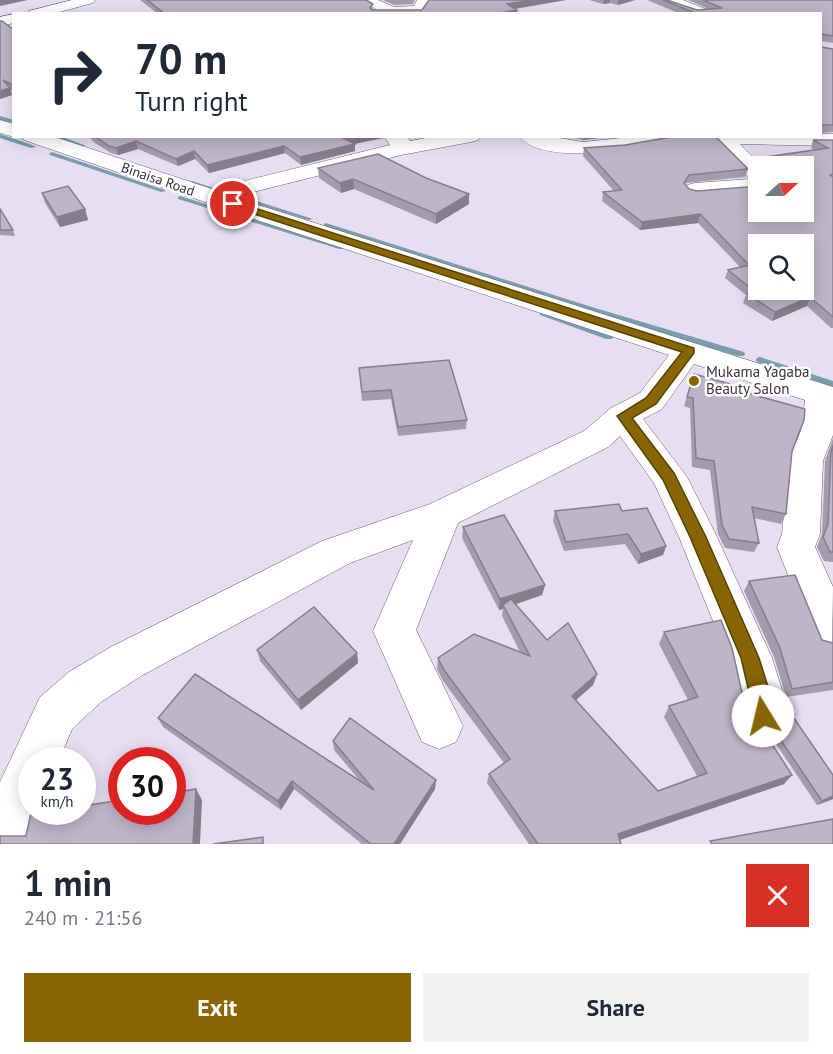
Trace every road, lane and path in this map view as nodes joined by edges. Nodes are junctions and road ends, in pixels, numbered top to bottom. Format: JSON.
{"nodes":[{"id":1,"x":88,"y":0,"type":"edge"},
{"id":2,"x":366,"y":0,"type":"edge"},
{"id":3,"x":424,"y":0,"type":"edge"},
{"id":4,"x":669,"y":0,"type":"edge"},
{"id":5,"x":42,"y":12,"type":"edge"},
{"id":6,"x":385,"y":12,"type":"edge"},
{"id":7,"x":705,"y":12,"type":"edge"},
{"id":8,"x":37,"y":138,"type":"edge"},
{"id":9,"x":450,"y":138,"type":"edge"},
{"id":10,"x":534,"y":138,"type":"edge"},
{"id":11,"x":666,"y":138,"type":"edge"},
{"id":12,"x":718,"y":138,"type":"edge"},
{"id":13,"x":756,"y":138,"type":"edge"},
{"id":14,"x":833,"y":140,"type":"edge"},
{"id":15,"x":398,"y":143,"type":"edge"},
{"id":16,"x":748,"y":166,"type":"edge"},
{"id":17,"x":748,"y":185,"type":"edge"},
{"id":18,"x":694,"y":190,"type":"edge"},
{"id":19,"x":212,"y":197,"type":"junction"},
{"id":20,"x":689,"y":351,"type":"junction"},
{"id":21,"x":827,"y":396,"type":"edge"},
{"id":22,"x":623,"y":416,"type":"junction"},
{"id":23,"x":443,"y":514,"type":"junction"},
{"id":24,"x":832,"y":634,"type":"edge"},
{"id":25,"x":763,"y":716,"type":"dead end"},
{"id":26,"x":439,"y":726,"type":"dead end"},
{"id":27,"x":40,"y":747,"type":"edge"},
{"id":28,"x":18,"y":800,"type":"edge"},
{"id":29,"x":9,"y":844,"type":"edge"}],
"edges":[{"from":1,"to":5,"type":"street"},
{"from":2,"to":6,"type":"street"},
{"from":3,"to":6,"type":"street"},
{"from":4,"to":7,"type":"street"},
{"from":8,"to":19,"type":"street","name":"Binaisa Road"},
{"from":9,"to":15,"type":"street"},
{"from":10,"to":11,"type":"street"},
{"from":12,"to":16,"type":"street"},
{"from":13,"to":14,"type":"street"},
{"from":15,"to":19,"type":"street"},
{"from":17,"to":18,"type":"street"},
{"from":19,"to":20,"type":"street","name":"Binaisa Road"},
{"from":20,"to":21,"type":"street","name":"Binaisa Road"},
{"from":20,"to":22,"type":"street"},
{"from":21,"to":24,"type":"street"},
{"from":22,"to":23,"type":"street"},
{"from":22,"to":25,"type":"street"},
{"from":23,"to":26,"type":"street"},
{"from":23,"to":27,"type":"street"},
{"from":28,"to":29,"type":"street"}]}
